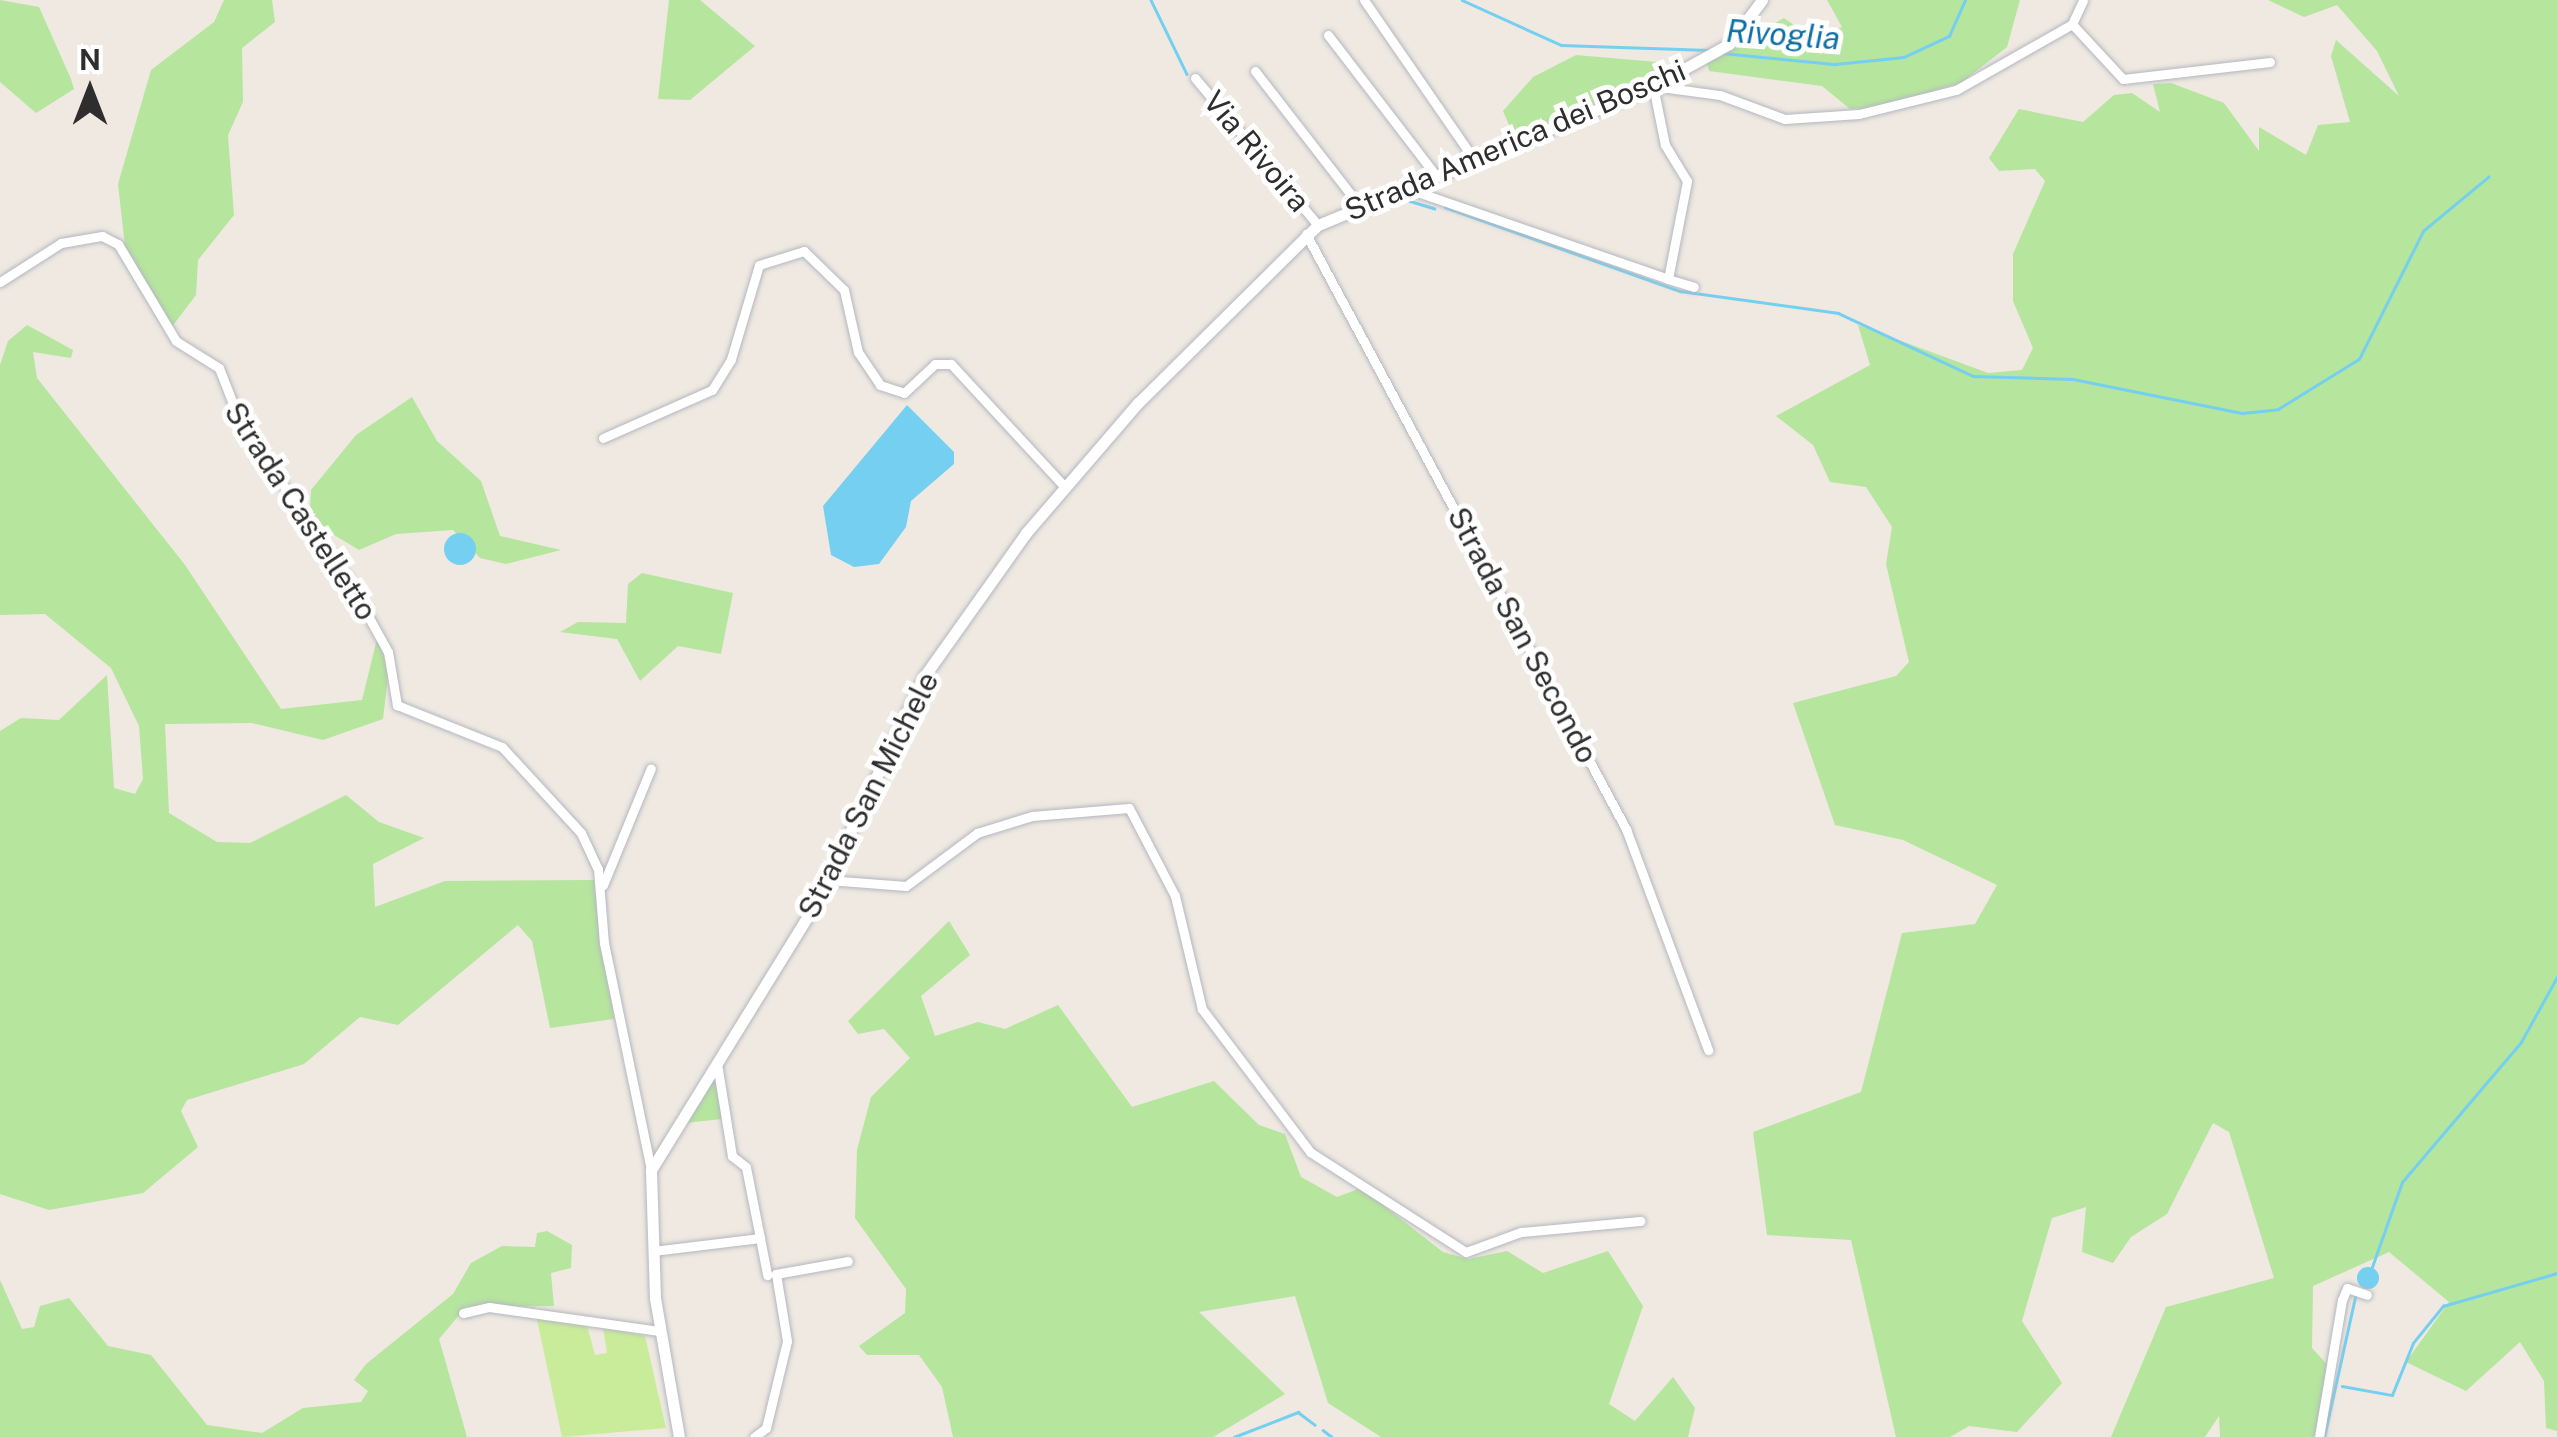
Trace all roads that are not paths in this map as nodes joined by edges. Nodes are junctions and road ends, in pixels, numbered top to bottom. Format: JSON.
{"nodes":[{"id":1,"x":1364,"y":0,"type":"edge"},
{"id":2,"x":1762,"y":0,"type":"edge"},
{"id":3,"x":2082,"y":0,"type":"edge"},
{"id":4,"x":2072,"y":24,"type":"junction"},
{"id":5,"x":1328,"y":35,"type":"dead end"},
{"id":6,"x":2270,"y":62,"type":"dead end"},
{"id":7,"x":1255,"y":71,"type":"dead end"},
{"id":8,"x":1195,"y":78,"type":"dead end"},
{"id":9,"x":1653,"y":86,"type":"junction"},
{"id":10,"x":1473,"y":158,"type":"junction"},
{"id":11,"x":1434,"y":173,"type":"junction"},
{"id":12,"x":1402,"y":186,"type":"junction"},
{"id":13,"x":1359,"y":205,"type":"junction"},
{"id":14,"x":1318,"y":224,"type":"junction"},
{"id":15,"x":1306,"y":234,"type":"junction"},
{"id":16,"x":1668,"y":279,"type":"junction"},
{"id":17,"x":0,"y":282,"type":"edge"},
{"id":18,"x":1694,"y":287,"type":"dead end"},
{"id":19,"x":603,"y":438,"type":"dead end"},
{"id":20,"x":1064,"y":485,"type":"junction"},
{"id":21,"x":651,"y":768,"type":"dead end"},
{"id":22,"x":828,"y":880,"type":"junction"},
{"id":23,"x":602,"y":888,"type":"junction"},
{"id":24,"x":1708,"y":1050,"type":"dead end"},
{"id":25,"x":717,"y":1062,"type":"junction"},
{"id":26,"x":651,"y":1170,"type":"junction"},
{"id":27,"x":1640,"y":1221,"type":"dead end"},
{"id":28,"x":760,"y":1238,"type":"junction"},
{"id":29,"x":653,"y":1251,"type":"junction"},
{"id":30,"x":848,"y":1260,"type":"dead end"},
{"id":31,"x":767,"y":1276,"type":"dead end"},
{"id":32,"x":2367,"y":1295,"type":"dead end"},
{"id":33,"x":464,"y":1313,"type":"dead end"},
{"id":34,"x":659,"y":1331,"type":"junction"},
{"id":35,"x":676,"y":1436,"type":"edge"},
{"id":36,"x":754,"y":1437,"type":"edge"},
{"id":37,"x":2318,"y":1437,"type":"edge"}],
"edges":[{"from":1,"to":10,"type":"street"},
{"from":2,"to":9,"type":"street","name":"Strada America dei Boschi"},
{"from":3,"to":4,"type":"street"},
{"from":4,"to":6,"type":"street"},
{"from":4,"to":9,"type":"street"},
{"from":5,"to":11,"type":"street"},
{"from":7,"to":13,"type":"street"},
{"from":8,"to":14,"type":"street","name":"Via Rivoira"},
{"from":9,"to":10,"type":"street","name":"Strada America dei Boschi"},
{"from":9,"to":16,"type":"street"},
{"from":10,"to":11,"type":"street","name":"Strada America dei Boschi"},
{"from":11,"to":12,"type":"street","name":"Strada America dei Boschi"},
{"from":12,"to":13,"type":"street","name":"Strada America dei Boschi"},
{"from":12,"to":16,"type":"street"},
{"from":13,"to":14,"type":"street","name":"Strada America dei Boschi"},
{"from":14,"to":15,"type":"street","name":"Strada America dei Boschi"},
{"from":15,"to":20,"type":"street","name":"Strada San Michele"},
{"from":15,"to":24,"type":"street","name":"Strada San Secondo"},
{"from":16,"to":18,"type":"street"},
{"from":17,"to":23,"type":"street","name":"Strada Castelletto"},
{"from":19,"to":20,"type":"street"},
{"from":20,"to":22,"type":"street","name":"Strada San Michele"},
{"from":21,"to":23,"type":"street","name":"Strada Castelletto"},
{"from":22,"to":25,"type":"street","name":"Strada San Michele"},
{"from":22,"to":27,"type":"street"},
{"from":23,"to":26,"type":"street","name":"Strada Castelletto"},
{"from":25,"to":26,"type":"street","name":"Strada San Michele"},
{"from":25,"to":28,"type":"street"},
{"from":26,"to":29,"type":"street"},
{"from":28,"to":29,"type":"street"},
{"from":28,"to":31,"type":"street"},
{"from":29,"to":34,"type":"street"},
{"from":30,"to":36,"type":"street"},
{"from":32,"to":37,"type":"street"},
{"from":33,"to":34,"type":"street"},
{"from":34,"to":35,"type":"street"}]}
